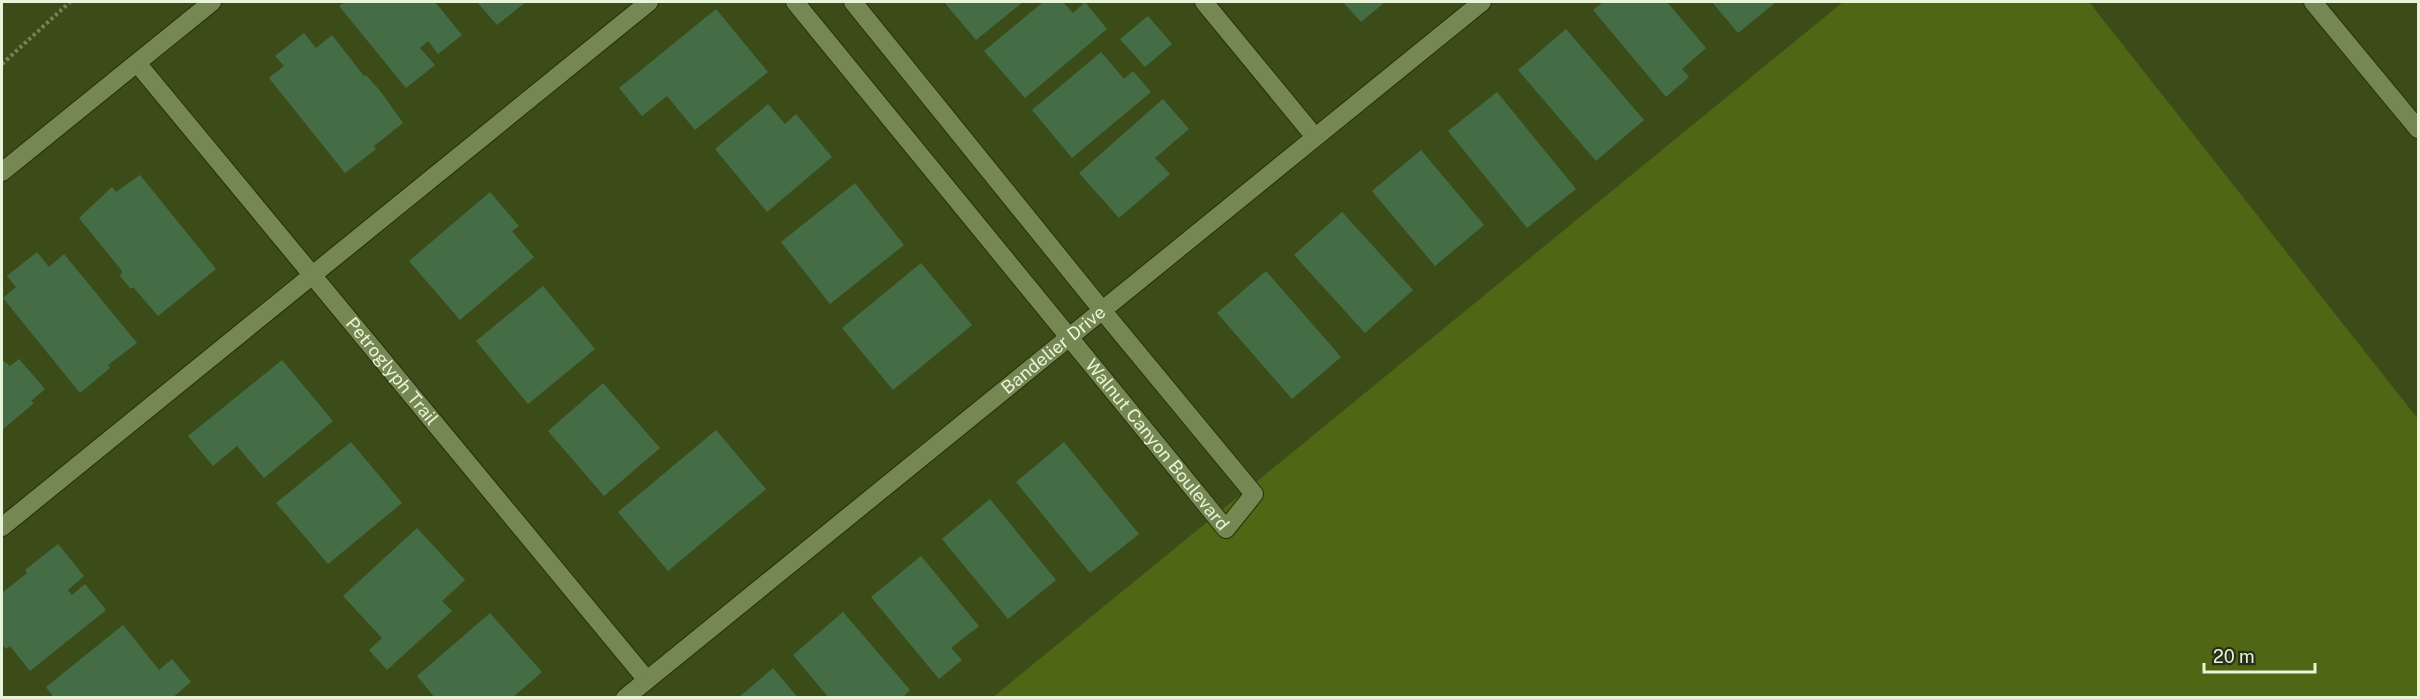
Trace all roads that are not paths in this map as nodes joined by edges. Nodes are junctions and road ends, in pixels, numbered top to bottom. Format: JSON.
{"nodes":[{"id":1,"x":212,"y":2,"type":"edge"},
{"id":2,"x":649,"y":2,"type":"edge"},
{"id":3,"x":795,"y":2,"type":"edge"},
{"id":4,"x":853,"y":2,"type":"edge"},
{"id":5,"x":1204,"y":2,"type":"edge"},
{"id":6,"x":1482,"y":2,"type":"edge"},
{"id":7,"x":2313,"y":2,"type":"edge"},
{"id":8,"x":137,"y":63,"type":"junction"},
{"id":9,"x":2418,"y":129,"type":"edge"},
{"id":10,"x":1315,"y":137,"type":"junction"},
{"id":11,"x":2,"y":172,"type":"edge"},
{"id":12,"x":312,"y":275,"type":"junction"},
{"id":13,"x":1102,"y":310,"type":"junction"},
{"id":14,"x":1069,"y":336,"type":"junction"},
{"id":15,"x":2,"y":527,"type":"edge"},
{"id":16,"x":647,"y":680,"type":"junction"},
{"id":17,"x":625,"y":698,"type":"edge"}],
"edges":[{"from":1,"to":8,"type":"street"},
{"from":2,"to":12,"type":"street"},
{"from":3,"to":14,"type":"street","name":"Walnut Canyon Boulevard"},
{"from":4,"to":13,"type":"street","name":"Walnut Canyon Boulevard"},
{"from":5,"to":10,"type":"street"},
{"from":6,"to":10,"type":"street","name":"Bandelier Drive"},
{"from":7,"to":9,"type":"street"},
{"from":8,"to":11,"type":"street"},
{"from":8,"to":12,"type":"street","name":"Petroglyph Trail"},
{"from":10,"to":13,"type":"street","name":"Bandelier Drive"},
{"from":12,"to":15,"type":"street"},
{"from":12,"to":16,"type":"street","name":"Petroglyph Trail"},
{"from":13,"to":14,"type":"street","name":"Bandelier Drive"},
{"from":13,"to":14,"type":"street","name":"Walnut Canyon Boulevard"},
{"from":14,"to":16,"type":"street","name":"Bandelier Drive"},
{"from":16,"to":17,"type":"street","name":"Bandelier Drive"}]}
